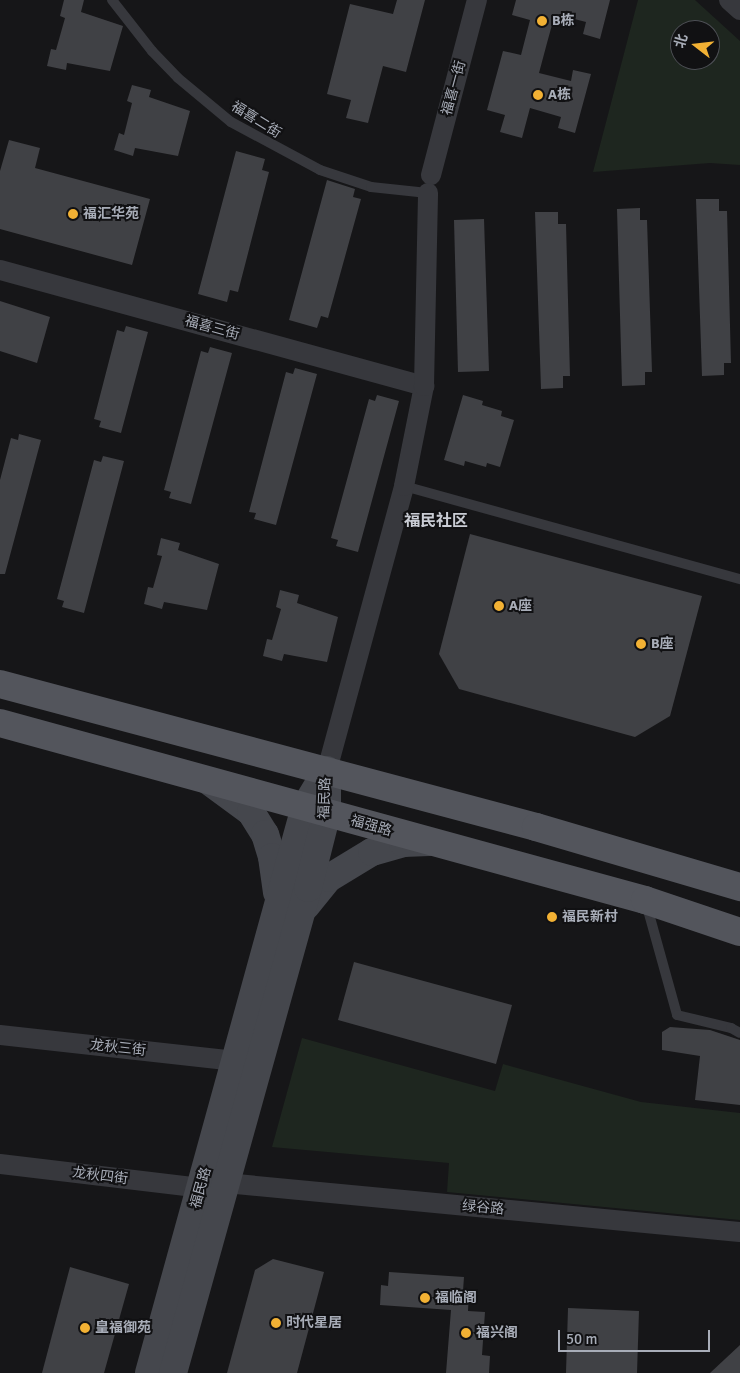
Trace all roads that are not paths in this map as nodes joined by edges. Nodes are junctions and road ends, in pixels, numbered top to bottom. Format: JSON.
{"nodes":[{"id":1,"x":112,"y":0,"type":"edge"},
{"id":2,"x":477,"y":0,"type":"edge"},
{"id":3,"x":729,"y":0,"type":"edge"},
{"id":4,"x":740,"y":10,"type":"edge"},
{"id":5,"x":430,"y":184,"type":"junction"},
{"id":6,"x":0,"y":270,"type":"edge"},
{"id":7,"x":424,"y":386,"type":"junction"},
{"id":8,"x":404,"y":486,"type":"junction"},
{"id":9,"x":740,"y":579,"type":"edge"},
{"id":10,"x":0,"y":684,"type":"edge"},
{"id":11,"x":0,"y":723,"type":"edge"},
{"id":12,"x":327,"y":770,"type":"junction"},
{"id":13,"x":207,"y":780,"type":"junction"},
{"id":14,"x":316,"y":810,"type":"junction"},
{"id":15,"x":429,"y":842,"type":"junction"},
{"id":16,"x":740,"y":887,"type":"edge"},
{"id":17,"x":645,"y":900,"type":"junction"},
{"id":18,"x":288,"y":914,"type":"junction"},
{"id":19,"x":740,"y":932,"type":"edge"},
{"id":20,"x":740,"y":1033,"type":"edge"},
{"id":21,"x":0,"y":1035,"type":"edge"},
{"id":22,"x":236,"y":1061,"type":"junction"},
{"id":23,"x":0,"y":1164,"type":"edge"},
{"id":24,"x":213,"y":1186,"type":"junction"},
{"id":25,"x":740,"y":1232,"type":"edge"},
{"id":26,"x":149,"y":1373,"type":"edge"},
{"id":27,"x":173,"y":1373,"type":"edge"}],
"edges":[{"from":1,"to":5,"type":"lane","name":"福喜二街"},
{"from":2,"to":5,"type":"street","name":"福喜一街"},
{"from":3,"to":4,"type":"street"},
{"from":5,"to":7,"type":"street","name":"福喜一街"},
{"from":6,"to":7,"type":"street","name":"福喜三街"},
{"from":7,"to":8,"type":"street","name":"福喜一街"},
{"from":8,"to":9,"type":"lane"},
{"from":8,"to":12,"type":"street","name":"福喜一街"},
{"from":10,"to":12,"type":"main road"},
{"from":11,"to":13,"type":"main road","name":"福强路"},
{"from":12,"to":14,"type":"main road","name":"福民路"},
{"from":12,"to":16,"type":"main road"},
{"from":13,"to":14,"type":"main road","name":"福强路"},
{"from":13,"to":18,"type":"main road"},
{"from":14,"to":15,"type":"main road","name":"福强路"},
{"from":14,"to":18,"type":"main road","name":"福民路"},
{"from":15,"to":17,"type":"main road","name":"福强路"},
{"from":15,"to":18,"type":"main road"},
{"from":17,"to":19,"type":"main road","name":"福强路"},
{"from":17,"to":20,"type":"lane"},
{"from":18,"to":22,"type":"main road","name":"福民路"},
{"from":18,"to":24,"type":"main road","name":"福民路"},
{"from":21,"to":22,"type":"street","name":"龙秋三街"},
{"from":22,"to":24,"type":"main road","name":"福民路"},
{"from":23,"to":24,"type":"street","name":"龙秋四街"},
{"from":24,"to":25,"type":"street","name":"绿谷路"},
{"from":24,"to":26,"type":"main road","name":"福民路"},
{"from":24,"to":27,"type":"main road","name":"福民路"}]}
